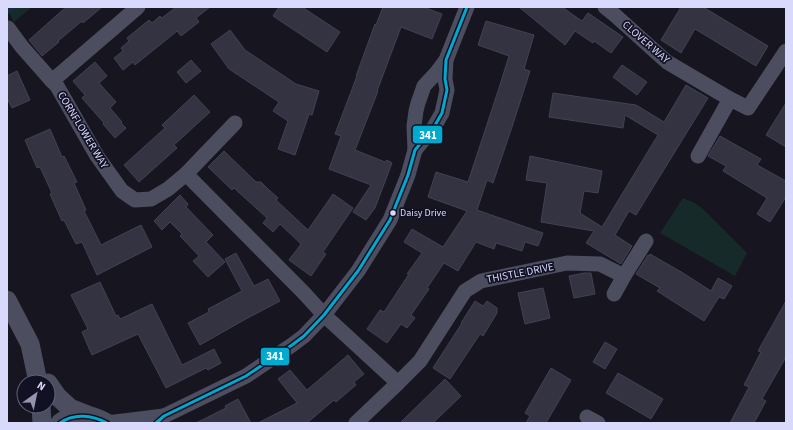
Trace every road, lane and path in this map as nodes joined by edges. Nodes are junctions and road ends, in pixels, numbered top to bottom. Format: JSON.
{"nodes":[{"id":1,"x":138,"y":7,"type":"edge"},
{"id":2,"x":467,"y":7,"type":"edge"},
{"id":3,"x":605,"y":7,"type":"edge"},
{"id":4,"x":8,"y":28,"type":"edge"},
{"id":5,"x":786,"y":51,"type":"edge"},
{"id":6,"x":446,"y":60,"type":"junction"},
{"id":7,"x":52,"y":81,"type":"junction"},
{"id":8,"x":730,"y":99,"type":"junction"},
{"id":9,"x":235,"y":123,"type":"dead end"},
{"id":10,"x":415,"y":150,"type":"junction"},
{"id":11,"x":698,"y":156,"type":"dead end"},
{"id":12,"x":186,"y":174,"type":"junction"},
{"id":13,"x":646,"y":241,"type":"dead end"},
{"id":14,"x":624,"y":276,"type":"junction"},
{"id":15,"x":614,"y":294,"type":"dead end"},
{"id":16,"x":7,"y":300,"type":"edge"},
{"id":17,"x":324,"y":315,"type":"junction"},
{"id":18,"x":34,"y":362,"type":"junction"},
{"id":19,"x":36,"y":374,"type":"edge"},
{"id":20,"x":42,"y":374,"type":"edge"},
{"id":21,"x":398,"y":383,"type":"junction"},
{"id":22,"x":56,"y":394,"type":"edge"},
{"id":23,"x":160,"y":419,"type":"edge"},
{"id":24,"x":102,"y":421,"type":"edge"},
{"id":25,"x":60,"y":423,"type":"edge"},
{"id":26,"x":356,"y":423,"type":"edge"}],
"edges":[{"from":1,"to":7,"type":"street","name":"CORNFLOWER WAY"},
{"from":2,"to":6,"type":"street"},
{"from":3,"to":8,"type":"street","name":"CLOVER WAY"},
{"from":4,"to":7,"type":"street"},
{"from":5,"to":8,"type":"street","name":"CLOVER WAY"},
{"from":6,"to":10,"type":"street"},
{"from":6,"to":10,"type":"street"},
{"from":7,"to":12,"type":"street","name":"CORNFLOWER WAY"},
{"from":8,"to":11,"type":"street"},
{"from":9,"to":12,"type":"street","name":"CORNFLOWER WAY"},
{"from":10,"to":17,"type":"street"},
{"from":12,"to":17,"type":"street"},
{"from":13,"to":14,"type":"street"},
{"from":14,"to":15,"type":"street"},
{"from":14,"to":21,"type":"street","name":"THISTLE DRIVE"},
{"from":16,"to":18,"type":"street"},
{"from":17,"to":21,"type":"street"},
{"from":17,"to":23,"type":"street"},
{"from":18,"to":19,"type":"street"},
{"from":18,"to":20,"type":"street"},
{"from":21,"to":26,"type":"street"},
{"from":22,"to":24,"type":"street"},
{"from":23,"to":24,"type":"street"},
{"from":24,"to":25,"type":"street"}]}
